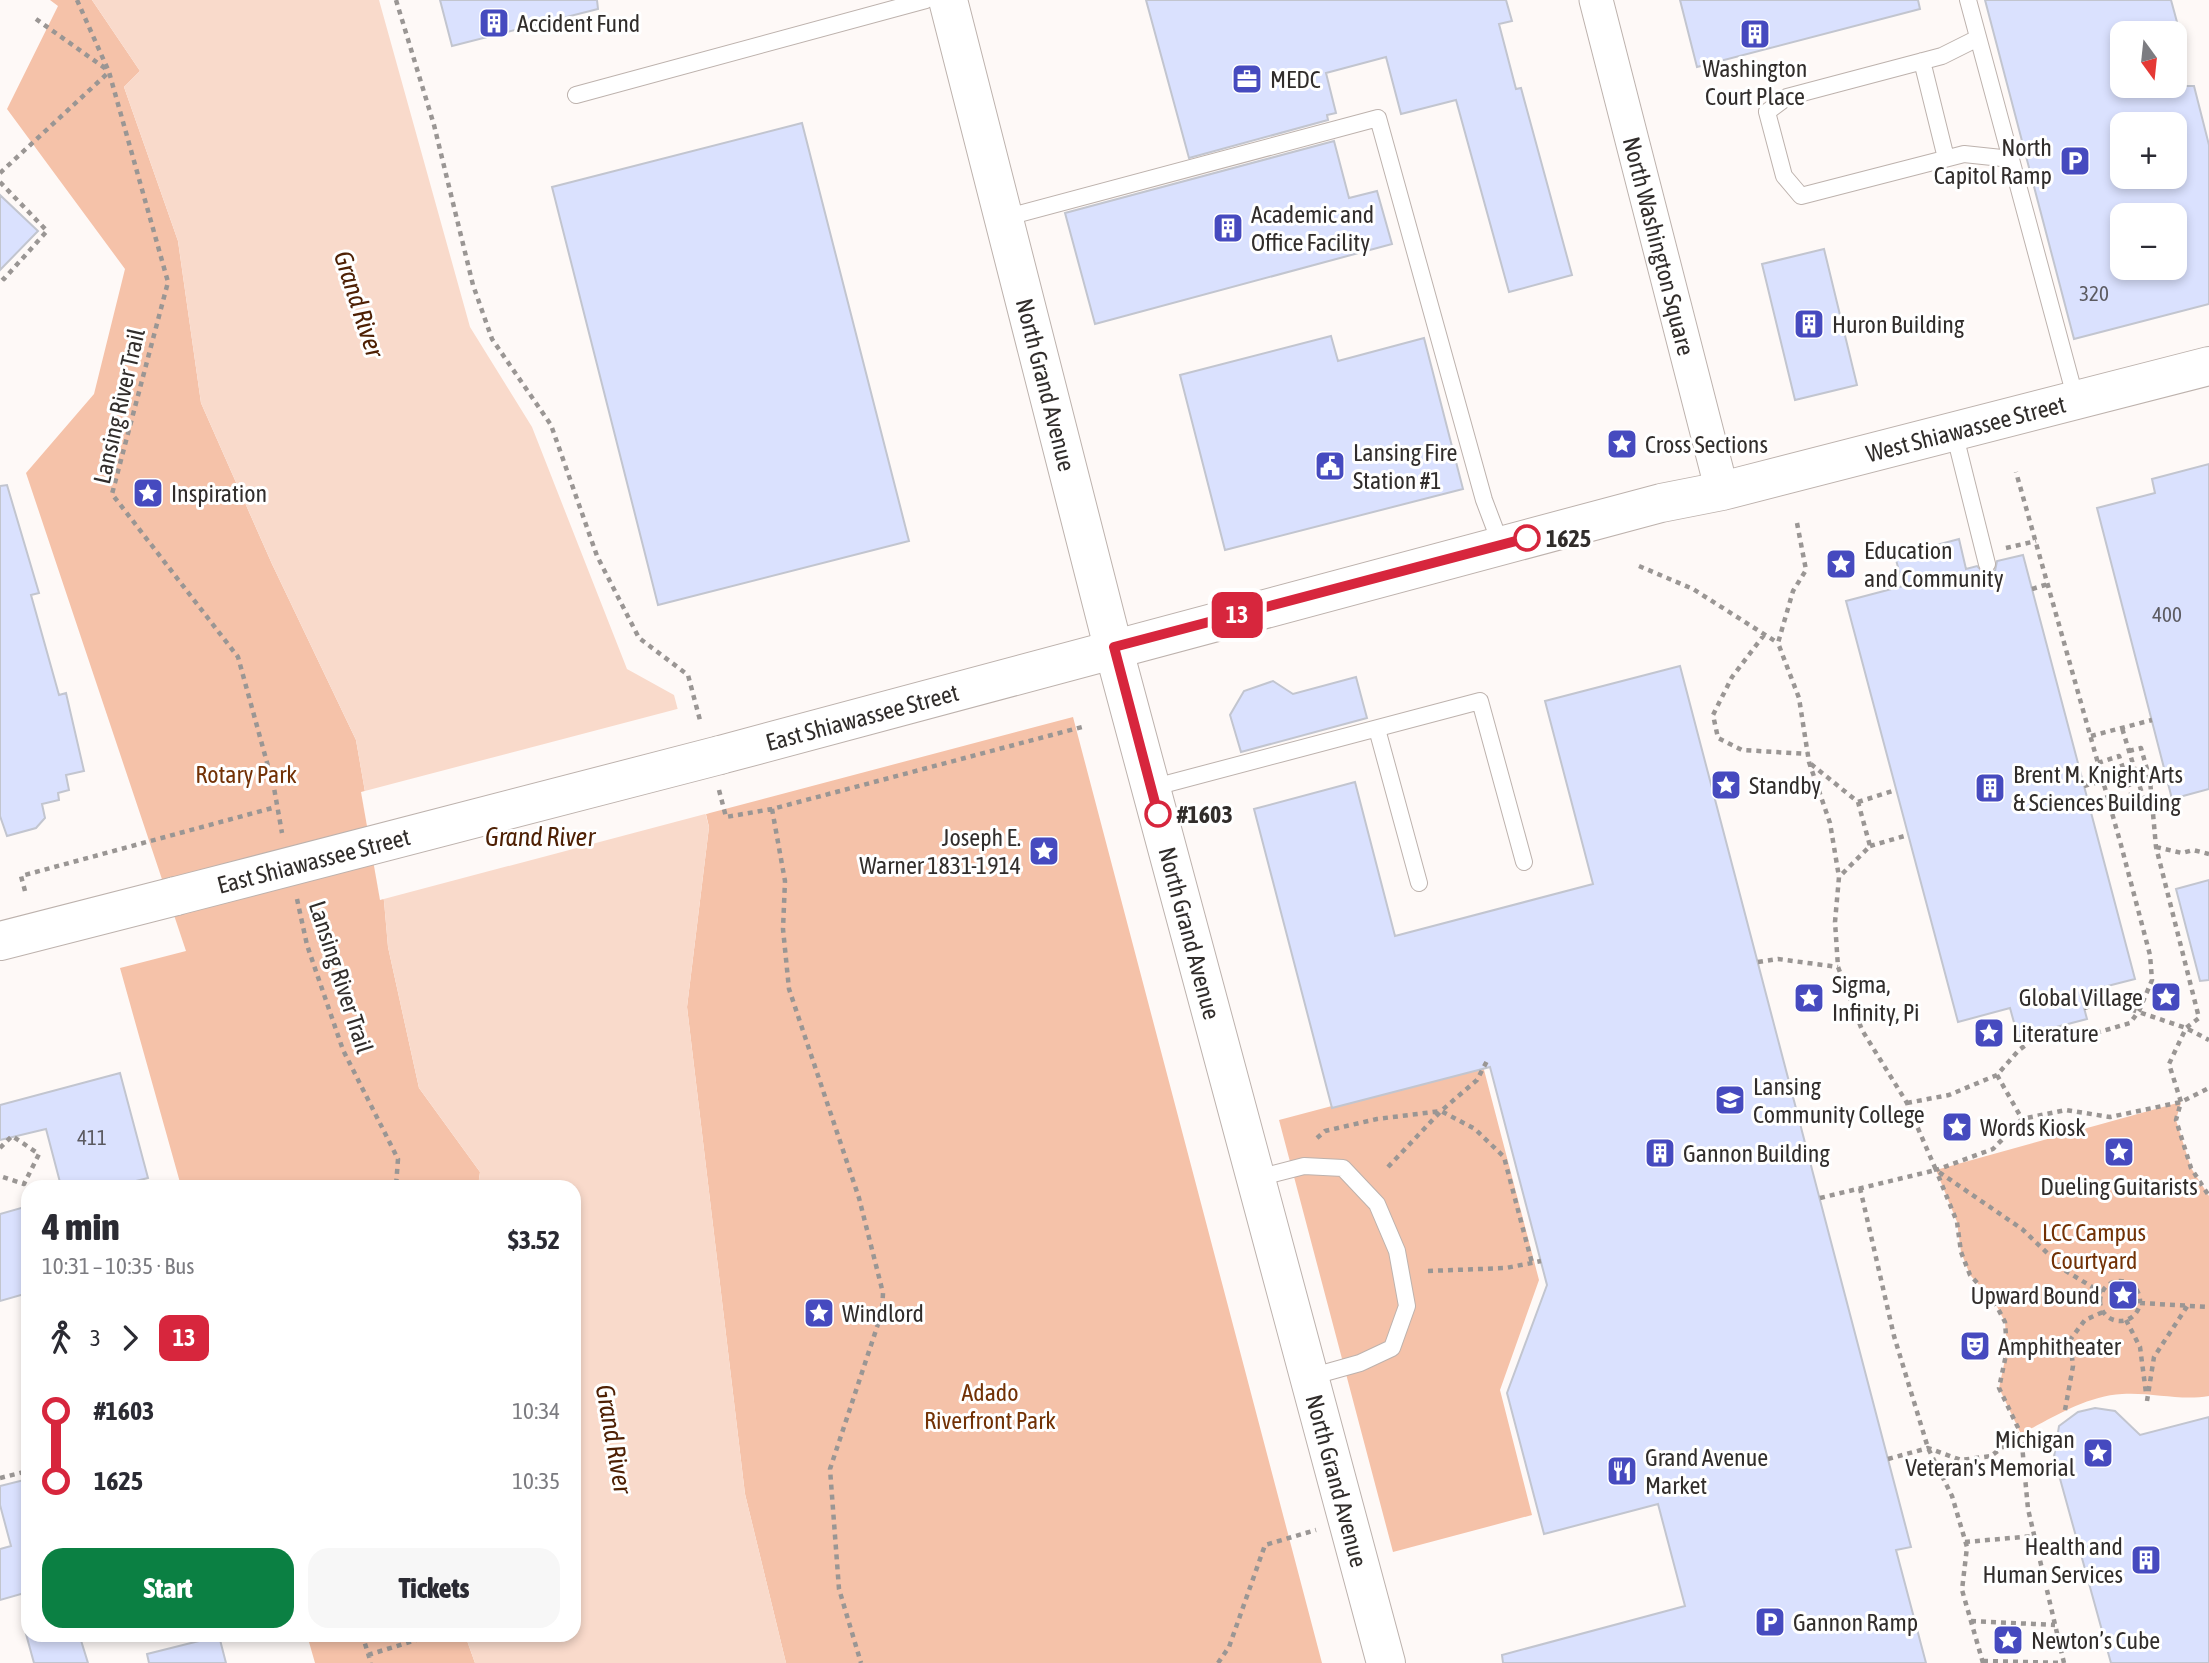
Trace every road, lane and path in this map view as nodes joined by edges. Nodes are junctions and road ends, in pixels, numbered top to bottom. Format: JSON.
{"nodes":[{"id":1,"x":77,"y":0,"type":"edge"},
{"id":2,"x":396,"y":0,"type":"edge"},
{"id":3,"x":926,"y":0,"type":"edge"},
{"id":4,"x":948,"y":0,"type":"edge"},
{"id":5,"x":1596,"y":0,"type":"edge"},
{"id":6,"x":1968,"y":0,"type":"edge"},
{"id":7,"x":36,"y":19,"type":"dead end"},
{"id":8,"x":1978,"y":37,"type":"junction"},
{"id":9,"x":1922,"y":61,"type":"junction"},
{"id":10,"x":109,"y":72,"type":"junction"},
{"id":11,"x":576,"y":95,"type":"dead end"},
{"id":12,"x":1946,"y":158,"type":"junction"},
{"id":13,"x":2011,"y":159,"type":"junction"},
{"id":14,"x":0,"y":173,"type":"edge"},
{"id":15,"x":0,"y":182,"type":"edge"},
{"id":16,"x":1004,"y":218,"type":"junction"},
{"id":17,"x":0,"y":275,"type":"edge"},
{"id":18,"x":2209,"y":366,"type":"edge"},
{"id":19,"x":2076,"y":402,"type":"junction"},
{"id":20,"x":1954,"y":432,"type":"junction"},
{"id":21,"x":2016,"y":472,"type":"dead end"},
{"id":22,"x":1722,"y":491,"type":"junction"},
{"id":23,"x":1797,"y":523,"type":"dead end"},
{"id":24,"x":1501,"y":545,"type":"junction"},
{"id":25,"x":1987,"y":564,"type":"dead end"},
{"id":26,"x":1639,"y":566,"type":"dead end"},
{"id":27,"x":2048,"y":584,"type":"junction"},
{"id":28,"x":2032,"y":589,"type":"dead end"},
{"id":29,"x":1764,"y":635,"type":"junction"},
{"id":30,"x":1778,"y":643,"type":"junction"},
{"id":31,"x":1114,"y":647,"type":"junction"},
{"id":32,"x":2152,"y":720,"type":"dead end"},
{"id":33,"x":1082,"y":727,"type":"dead end"},
{"id":34,"x":2122,"y":727,"type":"junction"},
{"id":35,"x":1377,"y":729,"type":"junction"},
{"id":36,"x":2091,"y":736,"type":"junction"},
{"id":37,"x":2129,"y":751,"type":"junction"},
{"id":38,"x":713,"y":753,"type":"junction"},
{"id":39,"x":1808,"y":754,"type":"junction"},
{"id":40,"x":1809,"y":762,"type":"junction"},
{"id":41,"x":2097,"y":763,"type":"junction"},
{"id":42,"x":2102,"y":781,"type":"junction"},
{"id":43,"x":2084,"y":786,"type":"dead end"},
{"id":44,"x":1151,"y":788,"type":"junction"},
{"id":45,"x":1896,"y":790,"type":"dead end"},
{"id":46,"x":1858,"y":802,"type":"junction"},
{"id":47,"x":276,"y":807,"type":"junction"},
{"id":48,"x":772,"y":809,"type":"junction"},
{"id":49,"x":1908,"y":835,"type":"dead end"},
{"id":50,"x":284,"y":844,"type":"dead end"},
{"id":51,"x":1870,"y":846,"type":"junction"},
{"id":52,"x":2156,"y":847,"type":"junction"},
{"id":53,"x":2209,"y":854,"type":"edge"},
{"id":54,"x":1524,"y":862,"type":"dead end"},
{"id":55,"x":1839,"y":877,"type":"junction"},
{"id":56,"x":1419,"y":883,"type":"dead end"},
{"id":57,"x":25,"y":891,"type":"dead end"},
{"id":58,"x":295,"y":894,"type":"dead end"},
{"id":59,"x":0,"y":941,"type":"edge"},
{"id":60,"x":1758,"y":962,"type":"dead end"},
{"id":61,"x":1838,"y":967,"type":"junction"},
{"id":62,"x":2084,"y":1008,"type":"dead end"},
{"id":63,"x":2139,"y":1011,"type":"junction"},
{"id":64,"x":2186,"y":1028,"type":"junction"},
{"id":65,"x":2209,"y":1040,"type":"edge"},
{"id":66,"x":1488,"y":1059,"type":"dead end"},
{"id":67,"x":1997,"y":1075,"type":"junction"},
{"id":68,"x":2209,"y":1088,"type":"edge"},
{"id":69,"x":1907,"y":1102,"type":"junction"},
{"id":70,"x":2182,"y":1102,"type":"junction"},
{"id":71,"x":1441,"y":1111,"type":"junction"},
{"id":72,"x":2022,"y":1119,"type":"junction"},
{"id":73,"x":1317,"y":1138,"type":"dead end"},
{"id":74,"x":0,"y":1148,"type":"edge"},
{"id":75,"x":1388,"y":1167,"type":"dead end"},
{"id":76,"x":1936,"y":1170,"type":"junction"},
{"id":77,"x":0,"y":1176,"type":"edge"},
{"id":78,"x":1256,"y":1178,"type":"junction"},
{"id":79,"x":26,"y":1180,"type":"edge"},
{"id":80,"x":396,"y":1180,"type":"edge"},
{"id":81,"x":21,"y":1183,"type":"edge"},
{"id":82,"x":1860,"y":1188,"type":"junction"},
{"id":83,"x":2209,"y":1196,"type":"edge"},
{"id":84,"x":1820,"y":1198,"type":"dead end"},
{"id":85,"x":1541,"y":1261,"type":"dead end"},
{"id":86,"x":1532,"y":1263,"type":"junction"},
{"id":87,"x":1428,"y":1271,"type":"dead end"},
{"id":88,"x":2102,"y":1293,"type":"junction"},
{"id":89,"x":2140,"y":1303,"type":"junction"},
{"id":90,"x":2188,"y":1306,"type":"junction"},
{"id":91,"x":2209,"y":1307,"type":"edge"},
{"id":92,"x":2104,"y":1312,"type":"junction"},
{"id":93,"x":2126,"y":1320,"type":"junction"},
{"id":94,"x":1310,"y":1377,"type":"junction"},
{"id":95,"x":2066,"y":1410,"type":"dead end"},
{"id":96,"x":2021,"y":1434,"type":"junction"},
{"id":97,"x":1928,"y":1448,"type":"junction"},
{"id":98,"x":1888,"y":1460,"type":"dead end"},
{"id":99,"x":21,"y":1473,"type":"edge"},
{"id":100,"x":0,"y":1478,"type":"edge"},
{"id":101,"x":1319,"y":1529,"type":"dead end"},
{"id":102,"x":2034,"y":1536,"type":"junction"},
{"id":103,"x":1965,"y":1542,"type":"junction"},
{"id":104,"x":1971,"y":1621,"type":"junction"},
{"id":105,"x":2055,"y":1625,"type":"junction"},
{"id":106,"x":364,"y":1642,"type":"edge"},
{"id":107,"x":408,"y":1642,"type":"edge"},
{"id":108,"x":368,"y":1654,"type":"junction"},
{"id":109,"x":1983,"y":1662,"type":"edge"},
{"id":110,"x":371,"y":1663,"type":"edge"},
{"id":111,"x":861,"y":1663,"type":"edge"},
{"id":112,"x":1218,"y":1663,"type":"edge"},
{"id":113,"x":1386,"y":1663,"type":"edge"},
{"id":114,"x":2064,"y":1663,"type":"edge"}],
"edges":[{"from":1,"to":10,"type":"path","name":"Lansing River Trail"},
{"from":2,"to":38,"type":"path"},
{"from":3,"to":11,"type":"lane"},
{"from":4,"to":16,"type":"street","name":"North Grand Avenue"},
{"from":5,"to":22,"type":"street","name":"North Washington Square"},
{"from":6,"to":8,"type":"lane"},
{"from":7,"to":10,"type":"path"},
{"from":8,"to":9,"type":"lane"},
{"from":8,"to":13,"type":"lane"},
{"from":9,"to":12,"type":"lane"},
{"from":9,"to":12,"type":"lane"},
{"from":10,"to":14,"type":"path"},
{"from":10,"to":47,"type":"path","name":"Lansing River Trail"},
{"from":12,"to":13,"type":"lane"},
{"from":13,"to":19,"type":"lane"},
{"from":15,"to":17,"type":"path"},
{"from":16,"to":24,"type":"lane"},
{"from":16,"to":31,"type":"street","name":"North Grand Avenue"},
{"from":18,"to":19,"type":"street","name":"West Shiawassee Street"},
{"from":19,"to":20,"type":"street","name":"West Shiawassee Street"},
{"from":20,"to":22,"type":"street","name":"West Shiawassee Street"},
{"from":20,"to":25,"type":"lane"},
{"from":21,"to":27,"type":"path"},
{"from":22,"to":24,"type":"street","name":"East Shiawassee Street"},
{"from":23,"to":30,"type":"path"},
{"from":24,"to":31,"type":"street","name":"East Shiawassee Street"},
{"from":26,"to":29,"type":"path"},
{"from":27,"to":28,"type":"path"},
{"from":27,"to":36,"type":"path"},
{"from":29,"to":30,"type":"path"},
{"from":29,"to":39,"type":"path"},
{"from":30,"to":39,"type":"path"},
{"from":31,"to":38,"type":"street","name":"East Shiawassee Street"},
{"from":31,"to":44,"type":"street","name":"North Grand Avenue"},
{"from":32,"to":34,"type":"path"},
{"from":33,"to":48,"type":"path"},
{"from":34,"to":36,"type":"path"},
{"from":34,"to":37,"type":"path"},
{"from":35,"to":44,"type":"lane"},
{"from":35,"to":54,"type":"lane"},
{"from":35,"to":56,"type":"lane"},
{"from":36,"to":41,"type":"path"},
{"from":37,"to":41,"type":"path"},
{"from":37,"to":52,"type":"path"},
{"from":38,"to":48,"type":"path"},
{"from":38,"to":59,"type":"street","name":"East Shiawassee Street","bridge":true},
{"from":39,"to":40,"type":"path"},
{"from":40,"to":46,"type":"path"},
{"from":40,"to":55,"type":"path"},
{"from":41,"to":42,"type":"path"},
{"from":42,"to":43,"type":"path"},
{"from":42,"to":63,"type":"path"},
{"from":44,"to":78,"type":"street","name":"North Grand Avenue"},
{"from":45,"to":46,"type":"path"},
{"from":46,"to":51,"type":"path"},
{"from":47,"to":50,"type":"path","name":"Lansing River Trail"},
{"from":47,"to":57,"type":"path"},
{"from":48,"to":111,"type":"path"},
{"from":49,"to":51,"type":"path"},
{"from":51,"to":55,"type":"path"},
{"from":52,"to":53,"type":"path"},
{"from":52,"to":64,"type":"path"},
{"from":55,"to":61,"type":"path"},
{"from":58,"to":80,"type":"path","name":"Lansing River Trail"},
{"from":60,"to":61,"type":"path"},
{"from":61,"to":69,"type":"path"},
{"from":62,"to":63,"type":"path"},
{"from":63,"to":64,"type":"path"},
{"from":63,"to":67,"type":"path"},
{"from":64,"to":65,"type":"path"},
{"from":64,"to":70,"type":"path"},
{"from":66,"to":71,"type":"path"},
{"from":67,"to":69,"type":"path"},
{"from":67,"to":72,"type":"path"},
{"from":68,"to":70,"type":"path"},
{"from":69,"to":76,"type":"path"},
{"from":70,"to":72,"type":"path"},
{"from":70,"to":83,"type":"path"},
{"from":71,"to":73,"type":"path"},
{"from":71,"to":75,"type":"path"},
{"from":71,"to":86,"type":"path"},
{"from":72,"to":76,"type":"path"},
{"from":74,"to":79,"type":"path"},
{"from":76,"to":82,"type":"path"},
{"from":76,"to":88,"type":"path"},
{"from":76,"to":96,"type":"path"},
{"from":77,"to":81,"type":"path"},
{"from":78,"to":94,"type":"street","name":"North Grand Avenue"},
{"from":78,"to":94,"type":"lane"},
{"from":82,"to":84,"type":"path"},
{"from":82,"to":97,"type":"path"},
{"from":85,"to":86,"type":"path"},
{"from":86,"to":87,"type":"path"},
{"from":88,"to":89,"type":"path"},
{"from":88,"to":92,"type":"path"},
{"from":89,"to":90,"type":"path"},
{"from":89,"to":93,"type":"path"},
{"from":90,"to":91,"type":"path"},
{"from":90,"to":93,"type":"path"},
{"from":92,"to":93,"type":"path"},
{"from":92,"to":95,"type":"path"},
{"from":94,"to":113,"type":"street","name":"North Grand Avenue"},
{"from":96,"to":97,"type":"path"},
{"from":96,"to":102,"type":"path"},
{"from":97,"to":98,"type":"path"},
{"from":97,"to":103,"type":"path"},
{"from":99,"to":100,"type":"path"},
{"from":101,"to":112,"type":"path"},
{"from":102,"to":103,"type":"path"},
{"from":102,"to":105,"type":"path"},
{"from":103,"to":104,"type":"path"},
{"from":104,"to":105,"type":"path"},
{"from":104,"to":109,"type":"path"},
{"from":105,"to":114,"type":"path"},
{"from":106,"to":108,"type":"path"},
{"from":107,"to":108,"type":"path"},
{"from":108,"to":110,"type":"path"},
{"from":109,"to":114,"type":"path"}]}
